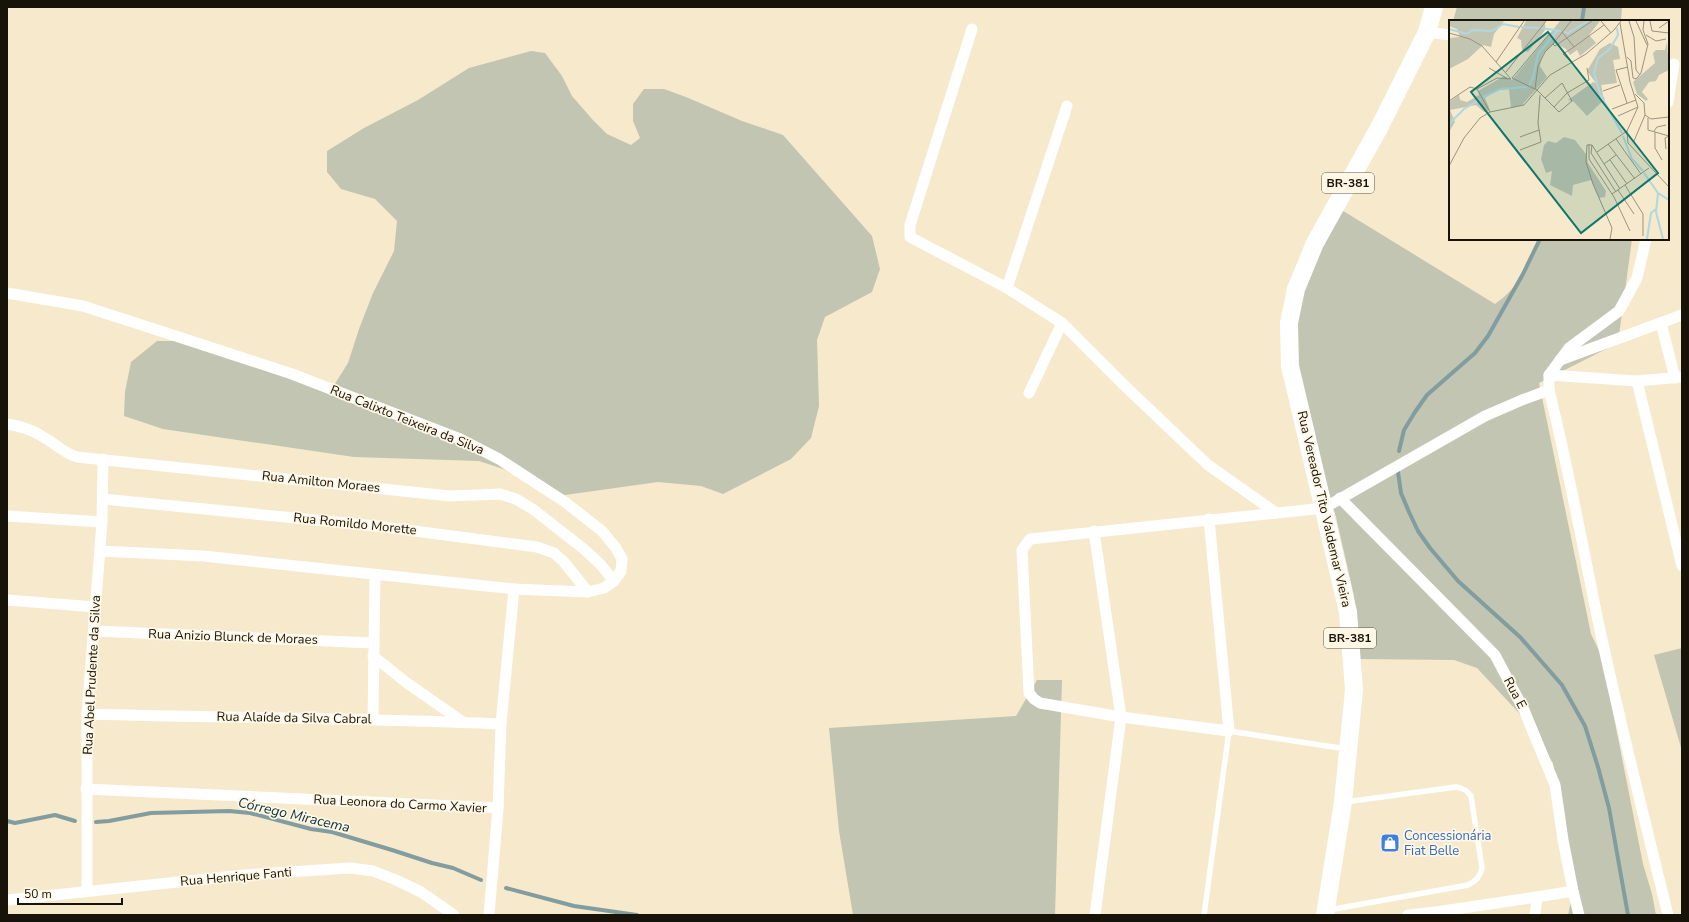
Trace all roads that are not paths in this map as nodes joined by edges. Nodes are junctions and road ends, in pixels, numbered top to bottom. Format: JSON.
{"nodes":[{"id":1,"x":1434,"y":7,"type":"edge"},
{"id":2,"x":972,"y":29,"type":"dead end"},
{"id":3,"x":1427,"y":32,"type":"junction"},
{"id":4,"x":1449,"y":35,"type":"edge"},
{"id":5,"x":1675,"y":62,"type":"edge"},
{"id":6,"x":1669,"y":96,"type":"edge"},
{"id":7,"x":1067,"y":106,"type":"dead end"},
{"id":8,"x":1646,"y":240,"type":"edge"},
{"id":9,"x":1007,"y":288,"type":"junction"},
{"id":10,"x":7,"y":293,"type":"edge"},
{"id":11,"x":1682,"y":315,"type":"edge"},
{"id":12,"x":1062,"y":323,"type":"junction"},
{"id":13,"x":1661,"y":323,"type":"junction"},
{"id":14,"x":1560,"y":360,"type":"junction"},
{"id":15,"x":1549,"y":375,"type":"junction"},
{"id":16,"x":1678,"y":378,"type":"edge"},
{"id":17,"x":1637,"y":381,"type":"junction"},
{"id":18,"x":1549,"y":390,"type":"junction"},
{"id":19,"x":1029,"y":393,"type":"dead end"},
{"id":20,"x":7,"y":424,"type":"edge"},
{"id":21,"x":103,"y":459,"type":"junction"},
{"id":22,"x":1340,"y":498,"type":"junction"},
{"id":23,"x":103,"y":499,"type":"junction"},
{"id":24,"x":1324,"y":508,"type":"junction"},
{"id":25,"x":1275,"y":512,"type":"junction"},
{"id":26,"x":7,"y":516,"type":"edge"},
{"id":27,"x":1209,"y":519,"type":"junction"},
{"id":28,"x":102,"y":522,"type":"junction"},
{"id":29,"x":1094,"y":531,"type":"junction"},
{"id":30,"x":100,"y":551,"type":"junction"},
{"id":31,"x":1682,"y":566,"type":"edge"},
{"id":32,"x":375,"y":575,"type":"junction"},
{"id":33,"x":614,"y":581,"type":"junction"},
{"id":34,"x":514,"y":589,"type":"junction"},
{"id":35,"x":588,"y":592,"type":"junction"},
{"id":36,"x":7,"y":600,"type":"edge"},
{"id":37,"x":95,"y":607,"type":"junction"},
{"id":38,"x":94,"y":631,"type":"junction"},
{"id":39,"x":373,"y":643,"type":"junction"},
{"id":40,"x":374,"y":656,"type":"junction"},
{"id":41,"x":87,"y":714,"type":"junction"},
{"id":42,"x":1121,"y":717,"type":"junction"},
{"id":43,"x":373,"y":719,"type":"junction"},
{"id":44,"x":464,"y":723,"type":"junction"},
{"id":45,"x":501,"y":724,"type":"junction"},
{"id":46,"x":1229,"y":731,"type":"junction"},
{"id":47,"x":1348,"y":750,"type":"junction"},
{"id":48,"x":86,"y":789,"type":"junction"},
{"id":49,"x":1343,"y":802,"type":"junction"},
{"id":50,"x":498,"y":808,"type":"junction"},
{"id":51,"x":87,"y":891,"type":"junction"},
{"id":52,"x":1573,"y":891,"type":"junction"},
{"id":53,"x":1537,"y":897,"type":"junction"},
{"id":54,"x":7,"y":900,"type":"edge"},
{"id":55,"x":1325,"y":913,"type":"edge"},
{"id":56,"x":1436,"y":914,"type":"edge"},
{"id":57,"x":454,"y":915,"type":"edge"},
{"id":58,"x":489,"y":915,"type":"edge"},
{"id":59,"x":1095,"y":915,"type":"edge"},
{"id":60,"x":1204,"y":915,"type":"edge"},
{"id":61,"x":1408,"y":915,"type":"edge"},
{"id":62,"x":1535,"y":915,"type":"edge"},
{"id":63,"x":1578,"y":915,"type":"edge"},
{"id":64,"x":1668,"y":915,"type":"edge"}],
"edges":[{"from":1,"to":3,"type":"main road","number":"BR-381"},
{"from":2,"to":9,"type":"street"},
{"from":3,"to":4,"type":"street"},
{"from":3,"to":24,"type":"main road","name":"Rua Vereador Tito Valdemar Vieira","number":"BR-381"},
{"from":5,"to":6,"type":"street"},
{"from":7,"to":9,"type":"street"},
{"from":8,"to":14,"type":"street"},
{"from":9,"to":12,"type":"street"},
{"from":10,"to":33,"type":"street","name":"Rua Calixto Teixeira da Silva"},
{"from":11,"to":13,"type":"street"},
{"from":12,"to":19,"type":"street"},
{"from":12,"to":25,"type":"street"},
{"from":13,"to":14,"type":"street"},
{"from":13,"to":16,"type":"street"},
{"from":14,"to":15,"type":"street"},
{"from":15,"to":17,"type":"street"},
{"from":15,"to":18,"type":"street"},
{"from":16,"to":17,"type":"street"},
{"from":17,"to":31,"type":"street"},
{"from":18,"to":22,"type":"street"},
{"from":18,"to":64,"type":"street"},
{"from":20,"to":21,"type":"street","name":"Rua Amilton Moraes"},
{"from":21,"to":23,"type":"street","name":"Rua Abel Prudente da Silva"},
{"from":21,"to":33,"type":"street","name":"Rua Amilton Moraes"},
{"from":22,"to":24,"type":"street"},
{"from":22,"to":52,"type":"street","name":"Rua E"},
{"from":23,"to":28,"type":"street","name":"Rua Abel Prudente da Silva"},
{"from":23,"to":35,"type":"street","name":"Rua Romildo Morette"},
{"from":24,"to":25,"type":"street"},
{"from":24,"to":47,"type":"main road","name":"Rua Vereador Tito Valdemar Vieira","number":"BR-381"},
{"from":25,"to":27,"type":"street"},
{"from":26,"to":28,"type":"street"},
{"from":27,"to":29,"type":"street"},
{"from":27,"to":46,"type":"street"},
{"from":28,"to":30,"type":"street","name":"Rua Abel Prudente da Silva"},
{"from":29,"to":42,"type":"street"},
{"from":29,"to":42,"type":"street"},
{"from":30,"to":32,"type":"street"},
{"from":30,"to":37,"type":"street","name":"Rua Abel Prudente da Silva"},
{"from":32,"to":34,"type":"street"},
{"from":32,"to":39,"type":"street"},
{"from":33,"to":35,"type":"street"},
{"from":34,"to":35,"type":"street"},
{"from":34,"to":45,"type":"street"},
{"from":36,"to":37,"type":"street"},
{"from":37,"to":38,"type":"street","name":"Rua Abel Prudente da Silva"},
{"from":38,"to":39,"type":"street","name":"Rua Anizio Blunck de Moraes"},
{"from":38,"to":41,"type":"street","name":"Rua Abel Prudente da Silva"},
{"from":39,"to":40,"type":"street"},
{"from":40,"to":43,"type":"street"},
{"from":40,"to":44,"type":"street"},
{"from":41,"to":43,"type":"street","name":"Rua Alaíde da Silva Cabral"},
{"from":41,"to":48,"type":"street","name":"Rua Abel Prudente da Silva"},
{"from":42,"to":46,"type":"street"},
{"from":42,"to":59,"type":"street"},
{"from":43,"to":44,"type":"street","name":"Rua Alaíde da Silva Cabral"},
{"from":44,"to":45,"type":"street","name":"Rua Alaíde da Silva Cabral"},
{"from":45,"to":50,"type":"street"},
{"from":46,"to":47,"type":"lane"},
{"from":46,"to":60,"type":"lane"},
{"from":47,"to":49,"type":"main road","name":"Rua Vereador Tito Valdemar Vieira","number":"BR-381"},
{"from":48,"to":50,"type":"street","name":"Rua Leonora do Carmo Xavier"},
{"from":48,"to":51,"type":"street","name":"Rua Abel Prudente da Silva"},
{"from":49,"to":55,"type":"main road","name":"Rua Vereador Tito Valdemar Vieira","number":"BR-381"},
{"from":49,"to":55,"type":"lane"},
{"from":50,"to":58,"type":"street"},
{"from":51,"to":54,"type":"street","name":"Rua Henrique Fanti"},
{"from":51,"to":57,"type":"street","name":"Rua Henrique Fanti"},
{"from":52,"to":53,"type":"street"},
{"from":52,"to":63,"type":"street","name":"Rua E"},
{"from":53,"to":56,"type":"street"},
{"from":53,"to":62,"type":"street"},
{"from":56,"to":61,"type":"street"}]}
